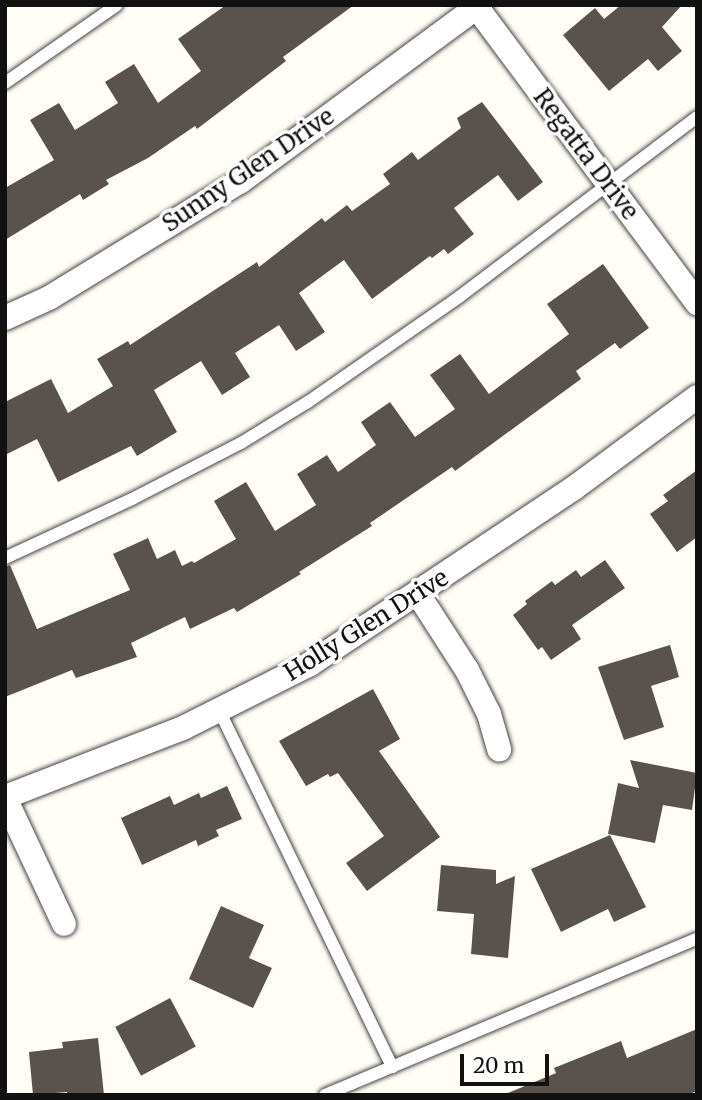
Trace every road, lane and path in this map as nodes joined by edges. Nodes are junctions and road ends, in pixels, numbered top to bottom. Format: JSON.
{"nodes":[{"id":1,"x":117,"y":5,"type":"edge"},
{"id":2,"x":477,"y":6,"type":"edge"},
{"id":3,"x":5,"y":83,"type":"edge"},
{"id":4,"x":697,"y":117,"type":"edge"},
{"id":5,"x":608,"y":185,"type":"junction"},
{"id":6,"x":697,"y":303,"type":"edge"},
{"id":7,"x":5,"y":318,"type":"edge"},
{"id":8,"x":697,"y":397,"type":"edge"},
{"id":9,"x":5,"y":558,"type":"edge"},
{"id":10,"x":418,"y":594,"type":"junction"},
{"id":11,"x":219,"y":710,"type":"junction"},
{"id":12,"x":499,"y":750,"type":"dead end"},
{"id":13,"x":5,"y":797,"type":"edge"},
{"id":14,"x":64,"y":924,"type":"dead end"},
{"id":15,"x":697,"y":939,"type":"edge"},
{"id":16,"x":393,"y":1067,"type":"junction"},
{"id":17,"x":325,"y":1095,"type":"edge"}],
"edges":[{"from":1,"to":3,"type":"lane"},
{"from":2,"to":5,"type":"street","name":"Regatta Drive"},
{"from":2,"to":7,"type":"street","name":"Sunny Glen Drive"},
{"from":4,"to":5,"type":"lane"},
{"from":5,"to":6,"type":"street","name":"Regatta Drive"},
{"from":5,"to":9,"type":"lane"},
{"from":8,"to":10,"type":"street","name":"Holly Glen Drive"},
{"from":10,"to":11,"type":"street","name":"Holly Glen Drive"},
{"from":10,"to":12,"type":"street"},
{"from":11,"to":13,"type":"street","name":"Holly Glen Drive"},
{"from":11,"to":16,"type":"lane"},
{"from":13,"to":14,"type":"street"},
{"from":15,"to":16,"type":"lane"},
{"from":16,"to":17,"type":"lane"}]}
